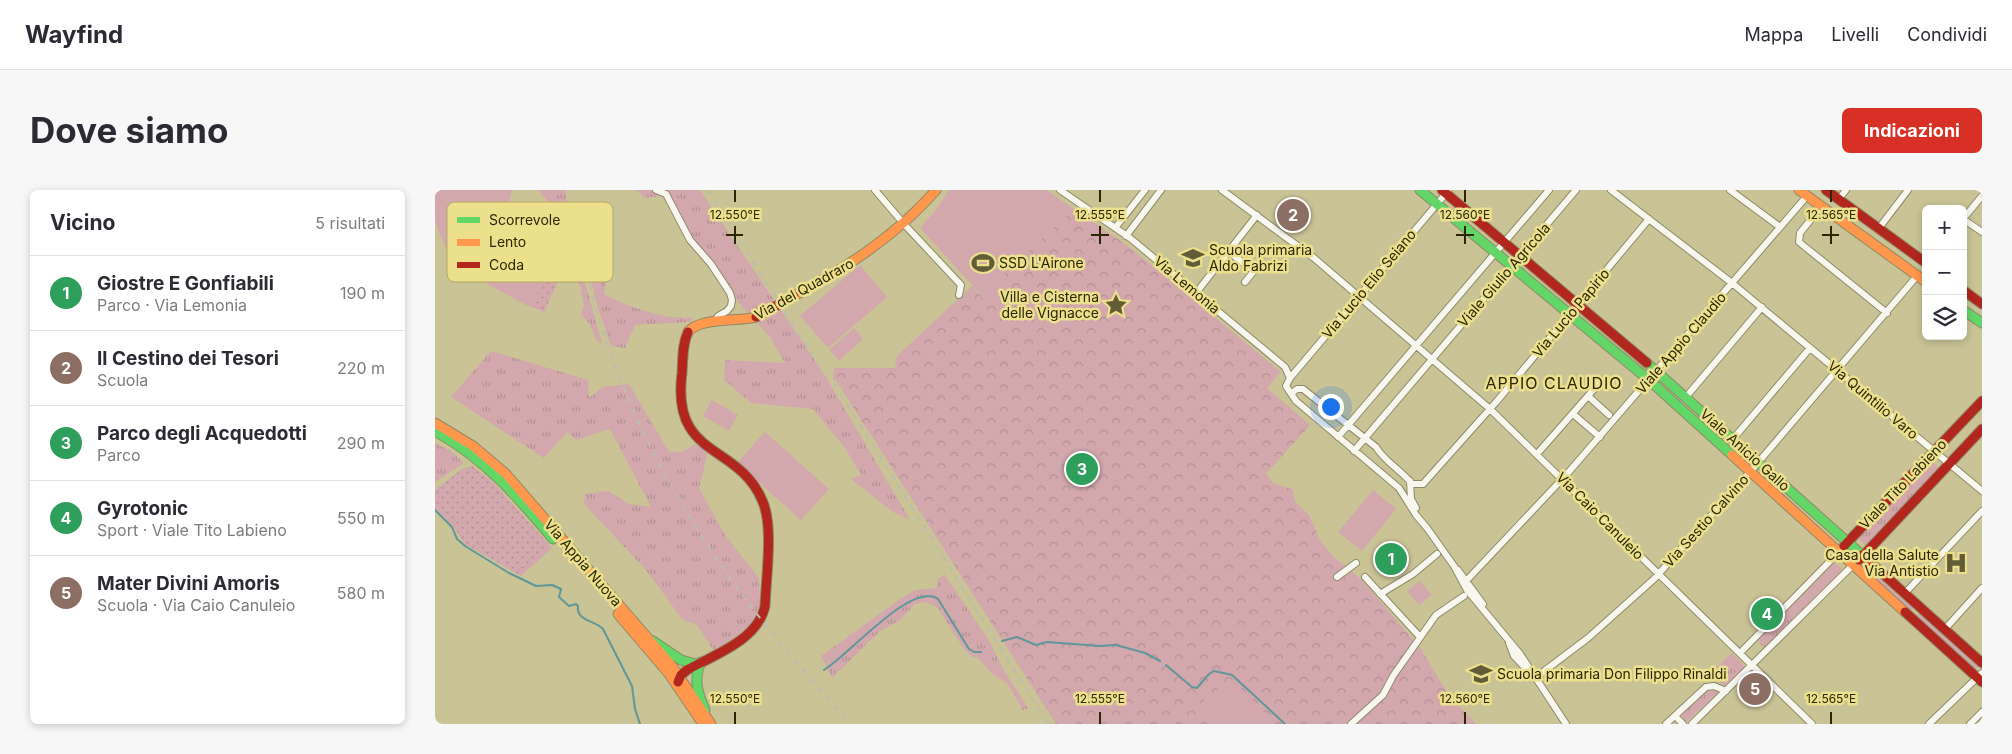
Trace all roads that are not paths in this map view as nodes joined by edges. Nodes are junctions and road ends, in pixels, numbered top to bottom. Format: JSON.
{"nodes":[{"id":1,"x":656,"y":190,"type":"edge"},
{"id":2,"x":875,"y":190,"type":"edge"},
{"id":3,"x":936,"y":190,"type":"edge"},
{"id":4,"x":1060,"y":190,"type":"edge"},
{"id":5,"x":1145,"y":190,"type":"edge"},
{"id":6,"x":1161,"y":190,"type":"edge"},
{"id":7,"x":1222,"y":190,"type":"edge"},
{"id":8,"x":1420,"y":190,"type":"edge"},
{"id":9,"x":1549,"y":190,"type":"edge"},
{"id":10,"x":1576,"y":190,"type":"edge"},
{"id":11,"x":1611,"y":190,"type":"edge"},
{"id":12,"x":1730,"y":190,"type":"edge"},
{"id":13,"x":1826,"y":190,"type":"edge"},
{"id":14,"x":1846,"y":190,"type":"edge"},
{"id":15,"x":1907,"y":190,"type":"edge"},
{"id":16,"x":1445,"y":191,"type":"edge"},
{"id":17,"x":1803,"y":193,"type":"edge"},
{"id":18,"x":1982,"y":196,"type":"edge"},
{"id":19,"x":1839,"y":199,"type":"junction"},
{"id":20,"x":1437,"y":204,"type":"junction"},
{"id":21,"x":1821,"y":207,"type":"junction"},
{"id":22,"x":1967,"y":214,"type":"edge"},
{"id":23,"x":1257,"y":215,"type":"junction"},
{"id":24,"x":1649,"y":219,"type":"junction"},
{"id":25,"x":1967,"y":222,"type":"edge"},
{"id":26,"x":904,"y":224,"type":"junction"},
{"id":27,"x":1859,"y":224,"type":"junction"},
{"id":28,"x":1780,"y":227,"type":"junction"},
{"id":29,"x":1115,"y":228,"type":"junction"},
{"id":30,"x":1879,"y":228,"type":"junction"},
{"id":31,"x":1982,"y":232,"type":"edge"},
{"id":32,"x":1126,"y":236,"type":"junction"},
{"id":33,"x":1505,"y":243,"type":"junction"},
{"id":34,"x":1229,"y":252,"type":"junction"},
{"id":35,"x":1496,"y":253,"type":"junction"},
{"id":36,"x":1521,"y":256,"type":"junction"},
{"id":37,"x":1922,"y":260,"type":"edge"},
{"id":38,"x":1512,"y":266,"type":"junction"},
{"id":39,"x":1917,"y":276,"type":"junction"},
{"id":40,"x":1922,"y":279,"type":"edge"},
{"id":41,"x":1245,"y":282,"type":"dead end"},
{"id":42,"x":1732,"y":283,"type":"junction"},
{"id":43,"x":1196,"y":292,"type":"junction"},
{"id":44,"x":1967,"y":293,"type":"edge"},
{"id":45,"x":959,"y":294,"type":"dead end"},
{"id":46,"x":1358,"y":296,"type":"junction"},
{"id":47,"x":1979,"y":302,"type":"edge"},
{"id":48,"x":1579,"y":304,"type":"junction"},
{"id":49,"x":1762,"y":307,"type":"junction"},
{"id":50,"x":1967,"y":311,"type":"edge"},
{"id":51,"x":1887,"y":312,"type":"junction"},
{"id":52,"x":1967,"y":312,"type":"edge"},
{"id":53,"x":1569,"y":314,"type":"junction"},
{"id":54,"x":715,"y":322,"type":"junction"},
{"id":55,"x":1982,"y":324,"type":"edge"},
{"id":56,"x":1417,"y":347,"type":"junction"},
{"id":57,"x":1810,"y":348,"type":"junction"},
{"id":58,"x":1431,"y":359,"type":"junction"},
{"id":59,"x":1837,"y":370,"type":"junction"},
{"id":60,"x":1657,"y":371,"type":"junction"},
{"id":61,"x":1289,"y":378,"type":"junction"},
{"id":62,"x":1602,"y":380,"type":"dead end"},
{"id":63,"x":1649,"y":380,"type":"junction"},
{"id":64,"x":1291,"y":393,"type":"junction"},
{"id":65,"x":1588,"y":396,"type":"junction"},
{"id":66,"x":1686,"y":397,"type":"junction"},
{"id":67,"x":1982,"y":400,"type":"edge"},
{"id":68,"x":1490,"y":409,"type":"junction"},
{"id":69,"x":1573,"y":414,"type":"junction"},
{"id":70,"x":1609,"y":415,"type":"dead end"},
{"id":71,"x":435,"y":423,"type":"edge"},
{"id":72,"x":1349,"y":425,"type":"junction"},
{"id":73,"x":1982,"y":429,"type":"edge"},
{"id":74,"x":435,"y":431,"type":"edge"},
{"id":75,"x":1600,"y":436,"type":"junction"},
{"id":76,"x":1338,"y":437,"type":"junction"},
{"id":77,"x":1365,"y":438,"type":"junction"},
{"id":78,"x":1733,"y":439,"type":"junction"},
{"id":79,"x":1354,"y":451,"type":"junction"},
{"id":80,"x":1935,"y":451,"type":"junction"},
{"id":81,"x":1537,"y":454,"type":"junction"},
{"id":82,"x":1758,"y":462,"type":"junction"},
{"id":83,"x":1949,"y":464,"type":"junction"},
{"id":84,"x":1750,"y":472,"type":"junction"},
{"id":85,"x":1563,"y":479,"type":"junction"},
{"id":86,"x":1410,"y":480,"type":"junction"},
{"id":87,"x":1399,"y":488,"type":"junction"},
{"id":88,"x":1982,"y":491,"type":"edge"},
{"id":89,"x":1982,"y":511,"type":"edge"},
{"id":90,"x":1427,"y":528,"type":"junction"},
{"id":91,"x":1847,"y":542,"type":"junction"},
{"id":92,"x":1839,"y":552,"type":"junction"},
{"id":93,"x":1437,"y":554,"type":"dead end"},
{"id":94,"x":1863,"y":556,"type":"junction"},
{"id":95,"x":1356,"y":563,"type":"dead end"},
{"id":96,"x":1454,"y":566,"type":"junction"},
{"id":97,"x":1853,"y":566,"type":"junction"},
{"id":98,"x":1658,"y":574,"type":"junction"},
{"id":99,"x":1337,"y":577,"type":"dead end"},
{"id":100,"x":1365,"y":577,"type":"dead end"},
{"id":101,"x":1467,"y":580,"type":"junction"},
{"id":102,"x":1982,"y":588,"type":"edge"},
{"id":103,"x":1468,"y":591,"type":"junction"},
{"id":104,"x":1905,"y":593,"type":"junction"},
{"id":105,"x":1380,"y":594,"type":"junction"},
{"id":106,"x":1919,"y":606,"type":"junction"},
{"id":107,"x":1909,"y":617,"type":"junction"},
{"id":108,"x":1945,"y":629,"type":"junction"},
{"id":109,"x":648,"y":637,"type":"junction"},
{"id":110,"x":1420,"y":637,"type":"junction"},
{"id":111,"x":1740,"y":653,"type":"junction"},
{"id":112,"x":698,"y":663,"type":"junction"},
{"id":113,"x":1982,"y":663,"type":"edge"},
{"id":114,"x":1753,"y":666,"type":"junction"},
{"id":115,"x":1535,"y":678,"type":"junction"},
{"id":116,"x":1980,"y":678,"type":"edge"},
{"id":117,"x":679,"y":681,"type":"junction"},
{"id":118,"x":1726,"y":691,"type":"junction"},
{"id":119,"x":1982,"y":712,"type":"edge"},
{"id":120,"x":1675,"y":716,"type":"junction"},
{"id":121,"x":703,"y":724,"type":"edge"},
{"id":122,"x":711,"y":724,"type":"edge"},
{"id":123,"x":1351,"y":724,"type":"edge"},
{"id":124,"x":1567,"y":724,"type":"edge"},
{"id":125,"x":1666,"y":724,"type":"edge"},
{"id":126,"x":1683,"y":724,"type":"edge"},
{"id":127,"x":1692,"y":724,"type":"edge"},
{"id":128,"x":1812,"y":724,"type":"edge"},
{"id":129,"x":1929,"y":724,"type":"edge"},
{"id":130,"x":1970,"y":724,"type":"edge"}],
"edges":[{"from":1,"to":54,"type":"street"},
{"from":2,"to":26,"type":"street"},
{"from":3,"to":26,"type":"street","name":"Via del Quadraro"},
{"from":4,"to":29,"type":"street","name":"Via Lemonia"},
{"from":5,"to":29,"type":"street"},
{"from":6,"to":32,"type":"street"},
{"from":7,"to":23,"type":"street","name":"Via Caio Canuleio"},
{"from":8,"to":20,"type":"street","name":"Viale Anicio Gallo"},
{"from":9,"to":33,"type":"street","name":"Viale Giulio Agricola"},
{"from":10,"to":36,"type":"street","name":"Viale Giulio Agricola"},
{"from":11,"to":24,"type":"street"},
{"from":12,"to":28,"type":"street"},
{"from":13,"to":19,"type":"street"},
{"from":14,"to":19,"type":"street"},
{"from":15,"to":30,"type":"street"},
{"from":16,"to":20,"type":"street","name":"Via Lucio Elio Seiano"},
{"from":16,"to":33,"type":"street","name":"Viale Anicio Gallo"},
{"from":17,"to":21,"type":"street"},
{"from":17,"to":28,"type":"street","name":"Viale Appio Claudio"},
{"from":18,"to":22,"type":"street"},
{"from":19,"to":27,"type":"street"},
{"from":20,"to":35,"type":"street","name":"Viale Anicio Gallo"},
{"from":20,"to":46,"type":"street","name":"Via Lucio Elio Seiano"},
{"from":21,"to":27,"type":"street"},
{"from":21,"to":51,"type":"street"},
{"from":23,"to":34,"type":"street"},
{"from":23,"to":46,"type":"street","name":"Via Caio Canuleio"},
{"from":24,"to":42,"type":"street"},
{"from":24,"to":48,"type":"street","name":"Via Lucio Papirio"},
{"from":25,"to":31,"type":"street"},
{"from":26,"to":45,"type":"street"},
{"from":26,"to":54,"type":"street","name":"Via del Quadraro","bridge":true},
{"from":27,"to":30,"type":"street"},
{"from":27,"to":39,"type":"street"},
{"from":28,"to":42,"type":"street","name":"Viale Appio Claudio"},
{"from":29,"to":32,"type":"street","name":"Via Lemonia"},
{"from":30,"to":37,"type":"street"},
{"from":32,"to":43,"type":"street","name":"Via Lemonia"},
{"from":33,"to":35,"type":"street","name":"Viale Giulio Agricola"},
{"from":33,"to":36,"type":"street","name":"Viale Anicio Gallo"},
{"from":34,"to":41,"type":"street"},
{"from":34,"to":43,"type":"street"},
{"from":35,"to":38,"type":"street","name":"Viale Anicio Gallo"},
{"from":35,"to":56,"type":"street","name":"Viale Giulio Agricola"},
{"from":36,"to":38,"type":"street","name":"Viale Giulio Agricola"},
{"from":36,"to":48,"type":"street","name":"Viale Anicio Gallo"},
{"from":38,"to":53,"type":"street","name":"Viale Anicio Gallo"},
{"from":38,"to":58,"type":"street","name":"Viale Giulio Agricola"},
{"from":39,"to":40,"type":"street"},
{"from":39,"to":51,"type":"street","name":"Via Sestio Calvino"},
{"from":42,"to":49,"type":"street"},
{"from":42,"to":60,"type":"street","name":"Viale Appio Claudio"},
{"from":43,"to":61,"type":"street","name":"Via Lemonia"},
{"from":44,"to":47,"type":"street"},
{"from":46,"to":56,"type":"street","name":"Via Caio Canuleio"},
{"from":46,"to":61,"type":"street","name":"Via Lucio Elio Seiano"},
{"from":47,"to":50,"type":"street"},
{"from":48,"to":53,"type":"street","name":"Via Lucio Papirio"},
{"from":48,"to":60,"type":"street","name":"Viale Anicio Gallo"},
{"from":49,"to":57,"type":"street","name":"Via Quintilio Varo"},
{"from":49,"to":66,"type":"street"},
{"from":51,"to":59,"type":"street","name":"Via Sestio Calvino"},
{"from":52,"to":55,"type":"street"},
{"from":53,"to":63,"type":"street","name":"Viale Anicio Gallo"},
{"from":53,"to":68,"type":"street","name":"Via Lucio Papirio"},
{"from":54,"to":112,"type":"street","name":"Via del Quadraro"},
{"from":56,"to":58,"type":"street","name":"Via Caio Canuleio"},
{"from":56,"to":72,"type":"street","name":"Viale Giulio Agricola"},
{"from":57,"to":59,"type":"street","name":"Via Quintilio Varo"},
{"from":57,"to":78,"type":"street"},
{"from":58,"to":68,"type":"street","name":"Via Caio Canuleio"},
{"from":58,"to":77,"type":"street","name":"Viale Giulio Agricola"},
{"from":59,"to":80,"type":"street","name":"Via Quintilio Varo"},
{"from":59,"to":82,"type":"street","name":"Via Sestio Calvino"},
{"from":60,"to":63,"type":"street","name":"Viale Appio Claudio"},
{"from":60,"to":66,"type":"street","name":"Viale Anicio Gallo"},
{"from":61,"to":64,"type":"street","name":"Via Lemonia"},
{"from":62,"to":65,"type":"street"},
{"from":63,"to":75,"type":"street","name":"Viale Appio Claudio"},
{"from":63,"to":84,"type":"street","name":"Viale Anicio Gallo"},
{"from":64,"to":72,"type":"street"},
{"from":64,"to":76,"type":"street"},
{"from":65,"to":69,"type":"street"},
{"from":65,"to":70,"type":"street"},
{"from":66,"to":78,"type":"street","name":"Viale Anicio Gallo"},
{"from":67,"to":80,"type":"street","name":"Viale Tito Labieno"},
{"from":68,"to":81,"type":"street","name":"Via Caio Canuleio"},
{"from":68,"to":86,"type":"street","name":"Via Lucio Papirio"},
{"from":69,"to":75,"type":"street"},
{"from":69,"to":81,"type":"street"},
{"from":71,"to":109,"type":"street","name":"Via Appia Nuova"},
{"from":72,"to":76,"type":"street","name":"Viale Giulio Agricola"},
{"from":72,"to":77,"type":"street"},
{"from":73,"to":83,"type":"street","name":"Viale Tito Labieno"},
{"from":74,"to":117,"type":"street","name":"Via Appia Nuova"},
{"from":75,"to":85,"type":"street","name":"Viale Appio Claudio"},
{"from":76,"to":79,"type":"street"},
{"from":77,"to":79,"type":"street","name":"Viale Giulio Agricola"},
{"from":77,"to":86,"type":"street"},
{"from":78,"to":82,"type":"street","name":"Viale Anicio Gallo"},
{"from":79,"to":87,"type":"street"},
{"from":80,"to":83,"type":"street","name":"Via Quintilio Varo"},
{"from":80,"to":91,"type":"street","name":"Viale Tito Labieno"},
{"from":81,"to":85,"type":"street","name":"Via Caio Canuleio"},
{"from":82,"to":84,"type":"street","name":"Via Sestio Calvino"},
{"from":82,"to":91,"type":"street","name":"Viale Anicio Gallo"},
{"from":83,"to":88,"type":"street","name":"Via Quintilio Varo"},
{"from":83,"to":94,"type":"street","name":"Viale Tito Labieno"},
{"from":84,"to":92,"type":"street","name":"Viale Anicio Gallo"},
{"from":84,"to":98,"type":"street","name":"Via Sestio Calvino"},
{"from":85,"to":98,"type":"street","name":"Via Caio Canuleio"},
{"from":85,"to":101,"type":"street","name":"Viale Appio Claudio"},
{"from":86,"to":87,"type":"street"},
{"from":86,"to":90,"type":"street"},
{"from":87,"to":90,"type":"street"},
{"from":89,"to":104,"type":"street"},
{"from":90,"to":96,"type":"street"},
{"from":91,"to":92,"type":"street","name":"Viale Tito Labieno"},
{"from":91,"to":94,"type":"street","name":"Viale Anicio Gallo"},
{"from":92,"to":97,"type":"street","name":"Viale Anicio Gallo"},
{"from":92,"to":111,"type":"street","name":"Viale Tito Labieno"},
{"from":93,"to":105,"type":"street"},
{"from":94,"to":97,"type":"street","name":"Viale Tito Labieno"},
{"from":94,"to":104,"type":"street","name":"Viale Anicio Gallo"},
{"from":95,"to":99,"type":"street"},
{"from":96,"to":101,"type":"street"},
{"from":96,"to":103,"type":"street"},
{"from":97,"to":107,"type":"street","name":"Viale Anicio Gallo"},
{"from":97,"to":114,"type":"street","name":"Viale Tito Labieno"},
{"from":98,"to":111,"type":"street","name":"Via Caio Canuleio"},
{"from":98,"to":115,"type":"street","name":"Via Sestio Calvino"},
{"from":100,"to":105,"type":"street"},
{"from":101,"to":103,"type":"street"},
{"from":102,"to":108,"type":"street"},
{"from":103,"to":110,"type":"street"},
{"from":103,"to":115,"type":"street"},
{"from":104,"to":106,"type":"street","name":"Viale Anicio Gallo"},
{"from":105,"to":110,"type":"street"},
{"from":106,"to":107,"type":"street"},
{"from":106,"to":108,"type":"street","name":"Viale Anicio Gallo"},
{"from":107,"to":116,"type":"street","name":"Viale Anicio Gallo"},
{"from":108,"to":113,"type":"street","name":"Viale Anicio Gallo"},
{"from":109,"to":112,"type":"street"},
{"from":109,"to":117,"type":"street","name":"Via Appia Nuova"},
{"from":110,"to":123,"type":"street"},
{"from":111,"to":114,"type":"street","name":"Via Caio Canuleio"},
{"from":112,"to":117,"type":"street","name":"Via del Quadraro"},
{"from":112,"to":122,"type":"street"},
{"from":114,"to":118,"type":"street","name":"Viale Tito Labieno"},
{"from":114,"to":128,"type":"street","name":"Via Caio Canuleio"},
{"from":115,"to":124,"type":"street"},
{"from":116,"to":129,"type":"street"},
{"from":117,"to":121,"type":"street","name":"Via Appia Nuova"},
{"from":117,"to":122,"type":"street","name":"Via Appia Nuova"},
{"from":118,"to":120,"type":"street"},
{"from":118,"to":127,"type":"street","name":"Viale Tito Labieno"},
{"from":119,"to":130,"type":"street"},
{"from":120,"to":125,"type":"street"},
{"from":120,"to":126,"type":"street"}]}
